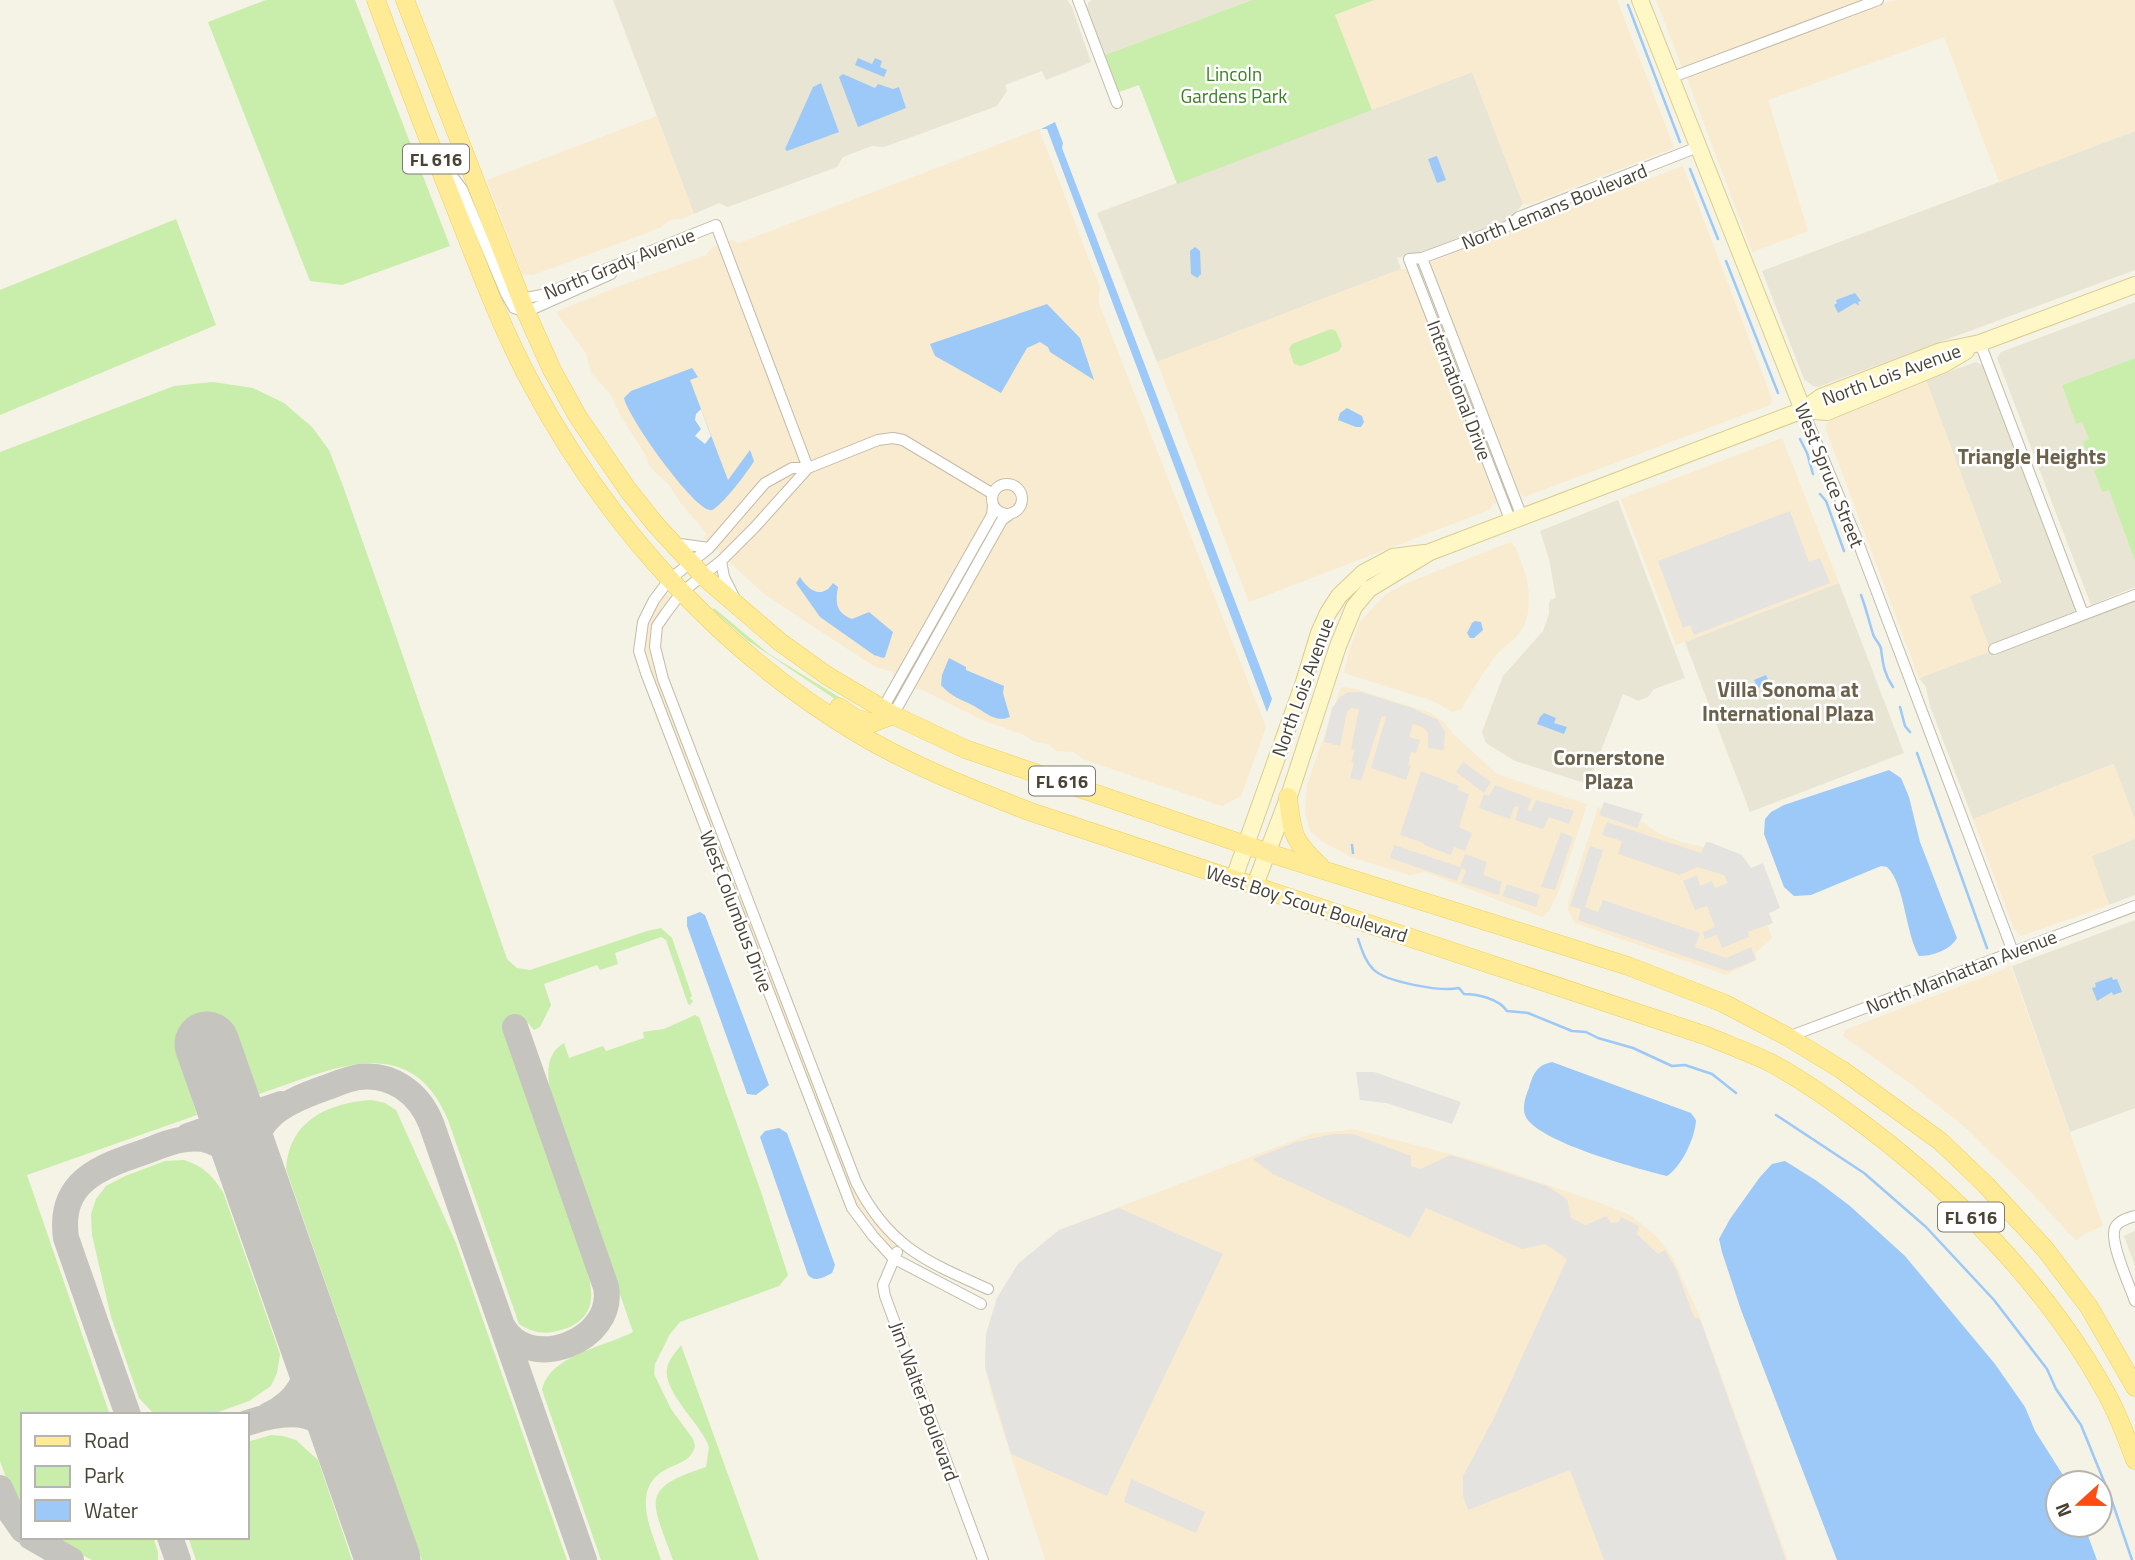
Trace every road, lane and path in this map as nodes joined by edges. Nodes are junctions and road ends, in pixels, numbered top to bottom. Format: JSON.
{"nodes":[{"id":1,"x":376,"y":0,"type":"edge"},
{"id":2,"x":405,"y":0,"type":"edge"},
{"id":3,"x":1078,"y":0,"type":"edge"},
{"id":4,"x":1640,"y":0,"type":"edge"},
{"id":5,"x":1878,"y":0,"type":"edge"},
{"id":6,"x":1670,"y":78,"type":"junction"},
{"id":7,"x":1117,"y":103,"type":"dead end"},
{"id":8,"x":431,"y":148,"type":"junction"},
{"id":9,"x":1698,"y":148,"type":"junction"},
{"id":10,"x":1422,"y":258,"type":"junction"},
{"id":11,"x":1409,"y":259,"type":"joint"},
{"id":12,"x":2135,"y":285,"type":"edge"},
{"id":13,"x":524,"y":306,"type":"junction"},
{"id":14,"x":1449,"y":326,"type":"junction"},
{"id":15,"x":1437,"y":331,"type":"junction"},
{"id":16,"x":1980,"y":343,"type":"junction"},
{"id":17,"x":1803,"y":410,"type":"junction"},
{"id":18,"x":1494,"y":445,"type":"junction"},
{"id":19,"x":1483,"y":450,"type":"junction"},
{"id":20,"x":808,"y":468,"type":"junction"},
{"id":21,"x":993,"y":494,"type":"junction"},
{"id":22,"x":993,"y":506,"type":"junction"},
{"id":23,"x":1009,"y":515,"type":"junction"},
{"id":24,"x":1516,"y":520,"type":"junction"},
{"id":25,"x":671,"y":543,"type":"junction"},
{"id":26,"x":709,"y":548,"type":"junction"},
{"id":27,"x":1430,"y":552,"type":"junction"},
{"id":28,"x":721,"y":561,"type":"junction"},
{"id":29,"x":696,"y":570,"type":"junction"},
{"id":30,"x":675,"y":587,"type":"junction"},
{"id":31,"x":2135,"y":595,"type":"edge"},
{"id":32,"x":956,"y":603,"type":"junction"},
{"id":33,"x":940,"y":606,"type":"junction"},
{"id":34,"x":739,"y":607,"type":"junction"},
{"id":35,"x":2083,"y":614,"type":"junction"},
{"id":36,"x":1994,"y":649,"type":"dead end"},
{"id":37,"x":749,"y":654,"type":"junction"},
{"id":38,"x":888,"y":711,"type":"junction"},
{"id":39,"x":1288,"y":797,"type":"junction"},
{"id":40,"x":1245,"y":845,"type":"junction"},
{"id":41,"x":1269,"y":853,"type":"junction"},
{"id":42,"x":1325,"y":871,"type":"junction"},
{"id":43,"x":1234,"y":878,"type":"junction"},
{"id":44,"x":1255,"y":885,"type":"junction"},
{"id":45,"x":2135,"y":906,"type":"edge"},
{"id":46,"x":2013,"y":952,"type":"junction"},
{"id":47,"x":1788,"y":1037,"type":"junction"},
{"id":48,"x":1771,"y":1063,"type":"junction"},
{"id":49,"x":2135,"y":1216,"type":"edge"},
{"id":50,"x":902,"y":1244,"type":"junction"},
{"id":51,"x":893,"y":1258,"type":"junction"},
{"id":52,"x":988,"y":1289,"type":"dead end"},
{"id":53,"x":2135,"y":1300,"type":"edge"},
{"id":54,"x":981,"y":1304,"type":"dead end"},
{"id":55,"x":2133,"y":1377,"type":"edge"},
{"id":56,"x":2135,"y":1460,"type":"edge"},
{"id":57,"x":984,"y":1560,"type":"edge"}],
"edges":[{"from":1,"to":8,"type":"main road","number":"FL 616"},
{"from":2,"to":13,"type":"main road","number":"FL 616"},
{"from":3,"to":7,"type":"street"},
{"from":4,"to":6,"type":"street","name":"West Spruce Street"},
{"from":5,"to":6,"type":"street"},
{"from":6,"to":9,"type":"street","name":"West Spruce Street"},
{"from":8,"to":13,"type":"street"},
{"from":8,"to":30,"type":"main road","name":"West Boy Scout Boulevard","number":"FL 616"},
{"from":9,"to":10,"type":"street","name":"North Lemans Boulevard"},
{"from":9,"to":17,"type":"street","name":"West Spruce Street"},
{"from":10,"to":11,"type":"street","name":"North Lemans Boulevard"},
{"from":10,"to":14,"type":"street","name":"International Drive"},
{"from":11,"to":15,"type":"street","name":"International Drive"},
{"from":12,"to":16,"type":"street","name":"North Lois Avenue"},
{"from":13,"to":20,"type":"street","name":"North Grady Avenue"},
{"from":13,"to":25,"type":"main road","name":"West Boy Scout Boulevard","number":"FL 616"},
{"from":14,"to":15,"type":"street"},
{"from":14,"to":18,"type":"street","name":"International Drive"},
{"from":15,"to":19,"type":"street","name":"International Drive"},
{"from":16,"to":17,"type":"street","name":"North Lois Avenue"},
{"from":16,"to":35,"type":"street"},
{"from":17,"to":24,"type":"street","name":"North Lois Avenue"},
{"from":17,"to":46,"type":"street","name":"West Spruce Street"},
{"from":18,"to":19,"type":"street"},
{"from":18,"to":24,"type":"street","name":"International Drive"},
{"from":19,"to":24,"type":"street","name":"International Drive"},
{"from":20,"to":21,"type":"street"},
{"from":20,"to":26,"type":"street"},
{"from":20,"to":28,"type":"street"},
{"from":21,"to":22,"type":"street"},
{"from":21,"to":23,"type":"street"},
{"from":22,"to":23,"type":"street"},
{"from":22,"to":33,"type":"street"},
{"from":23,"to":32,"type":"street"},
{"from":24,"to":27,"type":"street","name":"North Lois Avenue"},
{"from":25,"to":26,"type":"street"},
{"from":25,"to":29,"type":"main road","name":"West Boy Scout Boulevard","number":"FL 616"},
{"from":26,"to":29,"type":"street"},
{"from":27,"to":39,"type":"street","name":"North Lois Avenue"},
{"from":27,"to":40,"type":"street","name":"North Lois Avenue"},
{"from":28,"to":29,"type":"street"},
{"from":28,"to":34,"type":"street"},
{"from":29,"to":30,"type":"street","name":"West Columbus Drive"},
{"from":29,"to":30,"type":"street","name":"West Columbus Drive"},
{"from":29,"to":34,"type":"main road","name":"West Boy Scout Boulevard","number":"FL 616"},
{"from":30,"to":37,"type":"main road","name":"West Boy Scout Boulevard","number":"FL 616"},
{"from":30,"to":50,"type":"street","name":"West Columbus Drive"},
{"from":30,"to":51,"type":"street","name":"West Columbus Drive"},
{"from":31,"to":35,"type":"street"},
{"from":32,"to":33,"type":"street"},
{"from":32,"to":38,"type":"street"},
{"from":33,"to":38,"type":"street"},
{"from":34,"to":38,"type":"main road","name":"West Boy Scout Boulevard","number":"FL 616"},
{"from":35,"to":36,"type":"street"},
{"from":37,"to":38,"type":"main road"},
{"from":37,"to":43,"type":"main road","name":"West Boy Scout Boulevard","number":"FL 616"},
{"from":38,"to":40,"type":"main road","name":"West Boy Scout Boulevard","number":"FL 616"},
{"from":39,"to":41,"type":"street","name":"North Lois Avenue"},
{"from":39,"to":42,"type":"main road"},
{"from":40,"to":41,"type":"main road","name":"West Boy Scout Boulevard","number":"FL 616"},
{"from":40,"to":43,"type":"street","name":"North Lois Avenue"},
{"from":41,"to":42,"type":"main road","name":"West Boy Scout Boulevard","number":"FL 616"},
{"from":41,"to":44,"type":"street","name":"North Lois Avenue"},
{"from":42,"to":47,"type":"main road","name":"West Boy Scout Boulevard","number":"FL 616"},
{"from":43,"to":44,"type":"main road","name":"West Boy Scout Boulevard","number":"FL 616"},
{"from":44,"to":48,"type":"main road","name":"West Boy Scout Boulevard","number":"FL 616"},
{"from":45,"to":46,"type":"street","name":"North Manhattan Avenue"},
{"from":46,"to":47,"type":"street","name":"North Manhattan Avenue"},
{"from":47,"to":48,"type":"main road"},
{"from":47,"to":55,"type":"main road","name":"West Boy Scout Boulevard","number":"FL 616"},
{"from":48,"to":56,"type":"main road","name":"West Boy Scout Boulevard","number":"FL 616"},
{"from":49,"to":53,"type":"street"},
{"from":50,"to":51,"type":"street","name":"Jim Walter Boulevard"},
{"from":50,"to":52,"type":"street","name":"West Columbus Drive"},
{"from":51,"to":54,"type":"street","name":"West Columbus Drive"},
{"from":51,"to":57,"type":"street","name":"Jim Walter Boulevard"}]}
